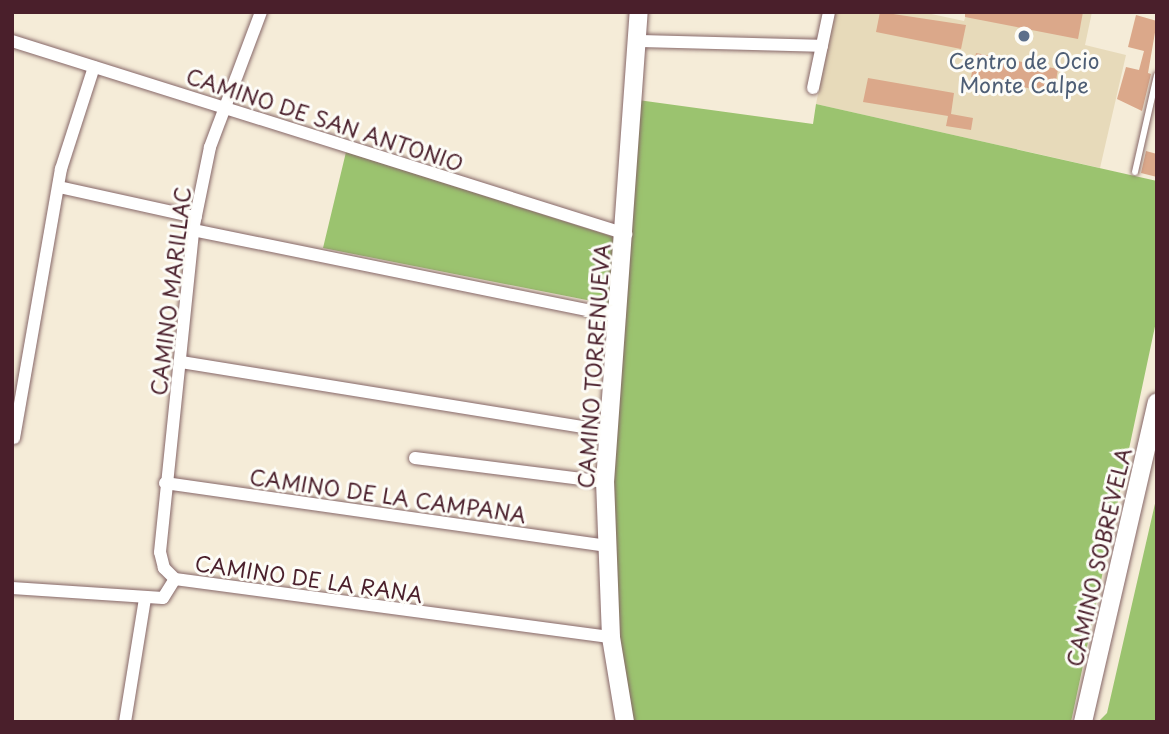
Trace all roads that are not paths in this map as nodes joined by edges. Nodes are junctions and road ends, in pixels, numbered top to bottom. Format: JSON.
{"nodes":[{"id":1,"x":261,"y":12,"type":"edge"},
{"id":2,"x":639,"y":12,"type":"edge"},
{"id":3,"x":829,"y":12,"type":"edge"},
{"id":4,"x":12,"y":41,"type":"edge"},
{"id":5,"x":637,"y":41,"type":"junction"},
{"id":6,"x":822,"y":46,"type":"junction"},
{"id":7,"x":94,"y":67,"type":"junction"},
{"id":8,"x":1157,"y":75,"type":"edge"},
{"id":9,"x":813,"y":88,"type":"dead end"},
{"id":10,"x":225,"y":107,"type":"junction"},
{"id":11,"x":1135,"y":172,"type":"dead end"},
{"id":12,"x":59,"y":187,"type":"junction"},
{"id":13,"x":194,"y":223,"type":"junction"},
{"id":14,"x":626,"y":234,"type":"junction"},
{"id":15,"x":619,"y":317,"type":"junction"},
{"id":16,"x":181,"y":362,"type":"junction"},
{"id":17,"x":1157,"y":402,"type":"edge"},
{"id":18,"x":608,"y":430,"type":"junction"},
{"id":19,"x":14,"y":438,"type":"edge"},
{"id":20,"x":415,"y":458,"type":"dead end"},
{"id":21,"x":605,"y":482,"type":"junction"},
{"id":22,"x":165,"y":483,"type":"junction"},
{"id":23,"x":606,"y":546,"type":"junction"},
{"id":24,"x":175,"y":579,"type":"junction"},
{"id":25,"x":12,"y":588,"type":"edge"},
{"id":26,"x":145,"y":598,"type":"junction"},
{"id":27,"x":611,"y":637,"type":"junction"},
{"id":28,"x":127,"y":721,"type":"edge"},
{"id":29,"x":625,"y":722,"type":"edge"},
{"id":30,"x":1083,"y":722,"type":"edge"}],
"edges":[{"from":1,"to":10,"type":"street","name":"CAMINO MARILLAC"},
{"from":2,"to":5,"type":"street","name":"CAMINO TORRENUEVA"},
{"from":3,"to":6,"type":"street"},
{"from":4,"to":7,"type":"street","name":"CAMINO DE SAN ANTONIO"},
{"from":5,"to":6,"type":"street"},
{"from":5,"to":14,"type":"street","name":"CAMINO TORRENUEVA"},
{"from":6,"to":9,"type":"street"},
{"from":7,"to":10,"type":"street","name":"CAMINO DE SAN ANTONIO"},
{"from":7,"to":12,"type":"street"},
{"from":8,"to":11,"type":"lane"},
{"from":10,"to":13,"type":"street","name":"CAMINO MARILLAC"},
{"from":10,"to":14,"type":"street","name":"CAMINO DE SAN ANTONIO"},
{"from":12,"to":13,"type":"street"},
{"from":12,"to":19,"type":"street"},
{"from":13,"to":15,"type":"street"},
{"from":13,"to":16,"type":"street","name":"CAMINO MARILLAC"},
{"from":14,"to":15,"type":"street","name":"CAMINO TORRENUEVA"},
{"from":15,"to":18,"type":"street","name":"CAMINO TORRENUEVA"},
{"from":16,"to":18,"type":"street"},
{"from":16,"to":22,"type":"street","name":"CAMINO MARILLAC"},
{"from":17,"to":30,"type":"street","name":"CAMINO SOBREVELA"},
{"from":18,"to":21,"type":"street","name":"CAMINO TORRENUEVA"},
{"from":20,"to":21,"type":"street"},
{"from":21,"to":23,"type":"street","name":"CAMINO TORRENUEVA"},
{"from":22,"to":23,"type":"street","name":"CAMINO DE LA CAMPANA"},
{"from":22,"to":24,"type":"street","name":"CAMINO MARILLAC"},
{"from":23,"to":27,"type":"street","name":"CAMINO TORRENUEVA"},
{"from":24,"to":26,"type":"street","name":"CAMINO DE LA RANA"},
{"from":24,"to":27,"type":"street","name":"CAMINO DE LA RANA"},
{"from":25,"to":26,"type":"street"},
{"from":26,"to":28,"type":"street"},
{"from":27,"to":29,"type":"street","name":"CAMINO TORRENUEVA"}]}
